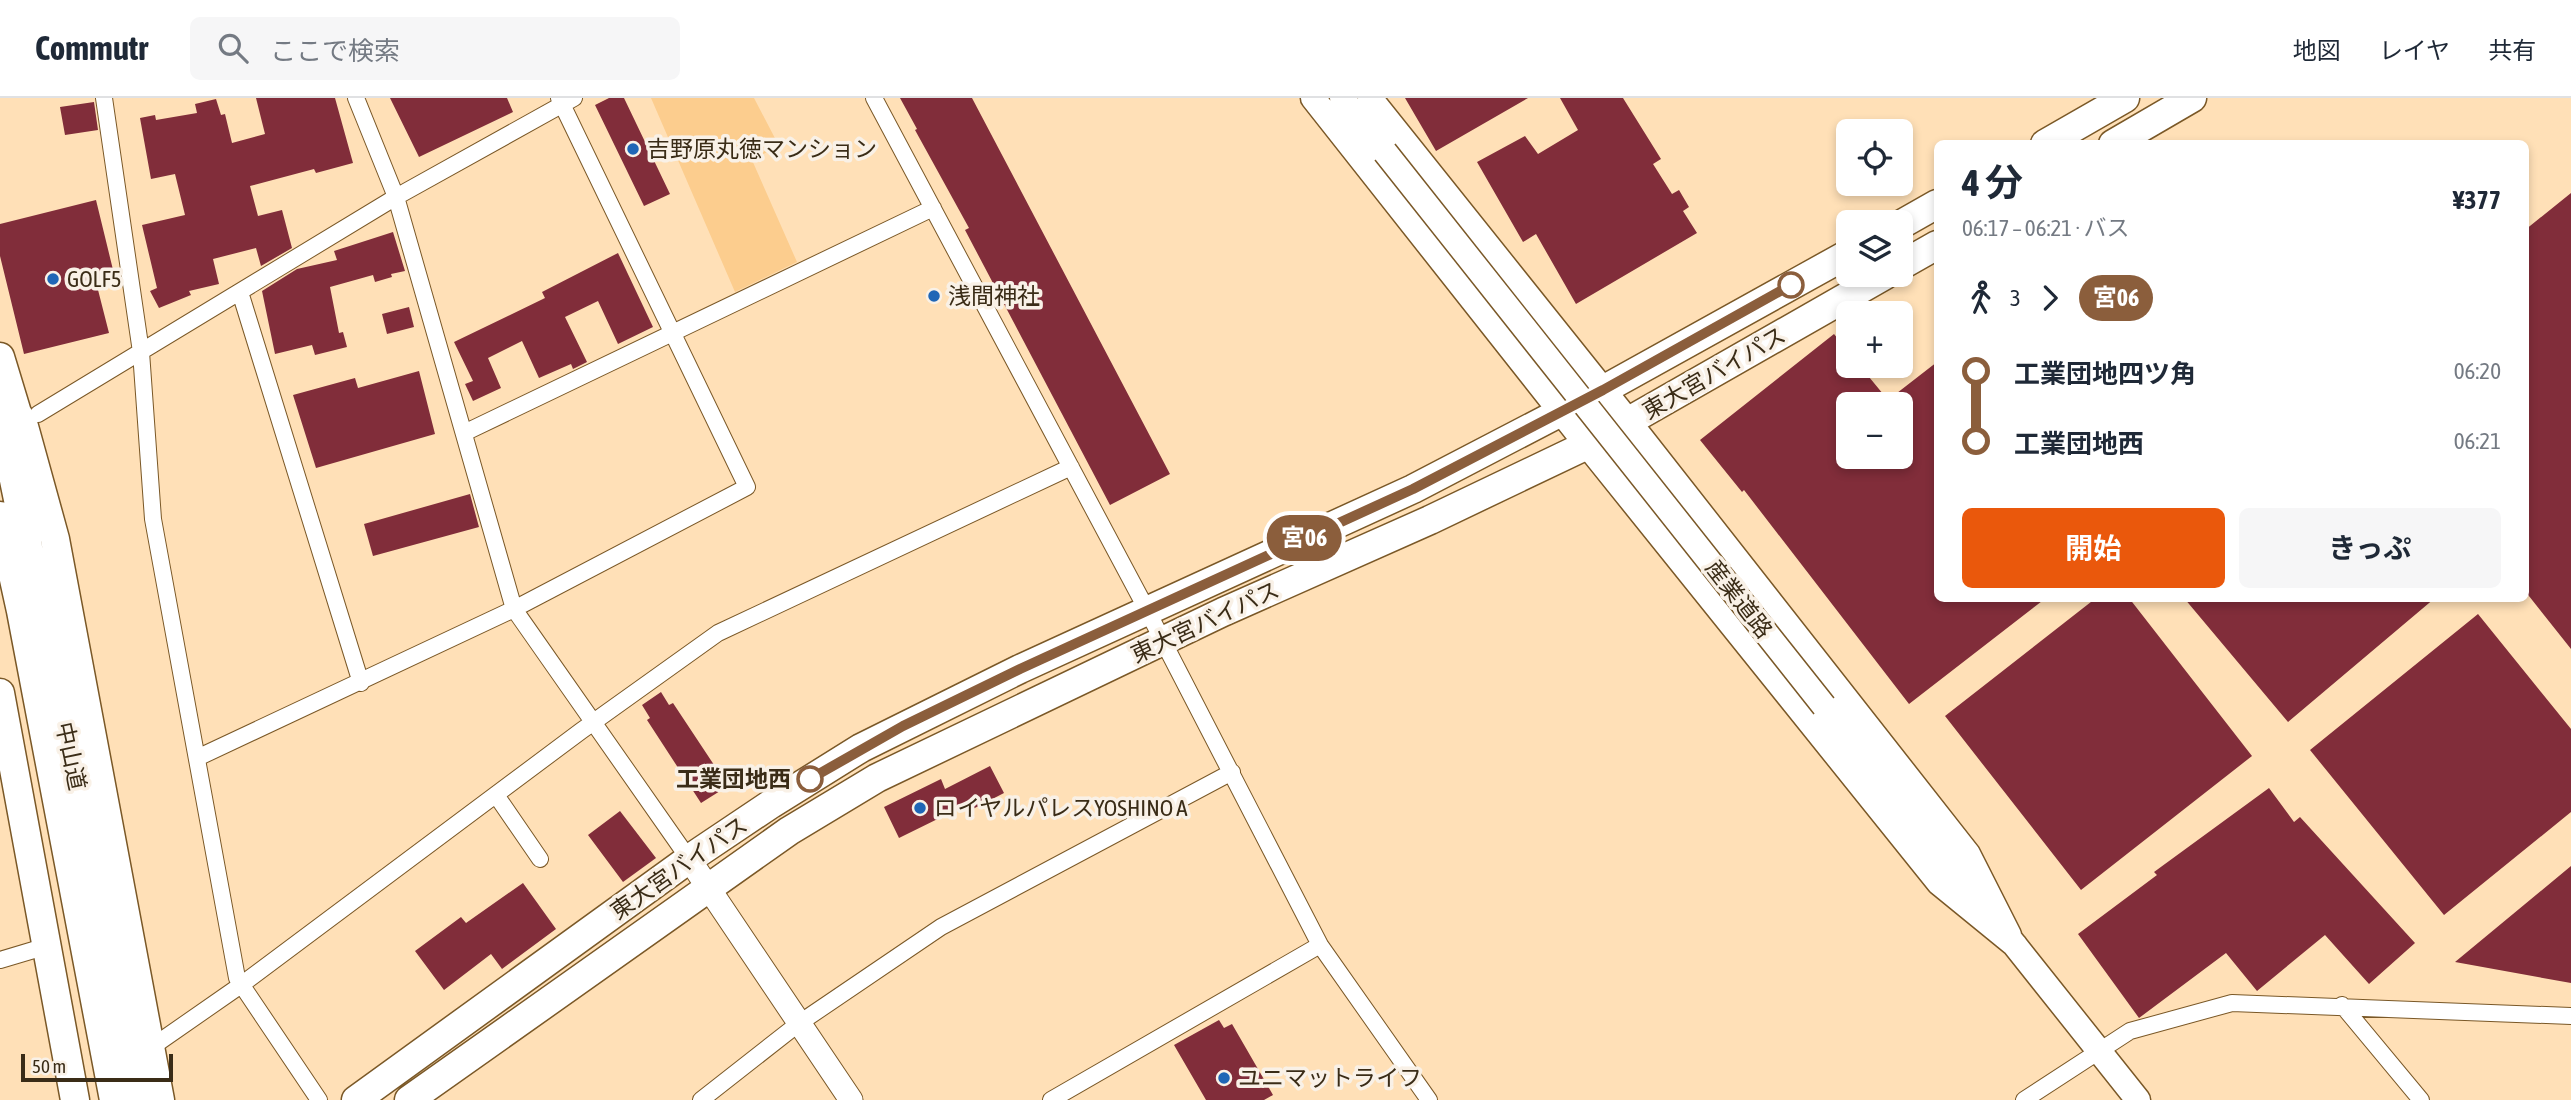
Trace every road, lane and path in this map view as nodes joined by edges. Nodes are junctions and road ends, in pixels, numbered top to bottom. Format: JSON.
{"nodes":[{"id":1,"x":104,"y":98,"type":"edge"},
{"id":2,"x":356,"y":98,"type":"edge"},
{"id":3,"x":874,"y":98,"type":"edge"},
{"id":4,"x":1312,"y":98,"type":"edge"},
{"id":5,"x":1342,"y":98,"type":"edge"},
{"id":6,"x":1370,"y":98,"type":"edge"},
{"id":7,"x":2125,"y":98,"type":"edge"},
{"id":8,"x":2192,"y":98,"type":"edge"},
{"id":9,"x":565,"y":100,"type":"edge"},
{"id":10,"x":2052,"y":140,"type":"edge"},
{"id":11,"x":2120,"y":140,"type":"edge"},
{"id":12,"x":396,"y":197,"type":"junction"},
{"id":13,"x":1934,"y":206,"type":"edge"},
{"id":14,"x":933,"y":208,"type":"junction"},
{"id":15,"x":1913,"y":218,"type":"edge"},
{"id":16,"x":1934,"y":247,"type":"edge"},
{"id":17,"x":1913,"y":259,"type":"edge"},
{"id":18,"x":1836,"y":261,"type":"edge"},
{"id":19,"x":1864,"y":287,"type":"edge"},
{"id":20,"x":240,"y":292,"type":"junction"},
{"id":21,"x":673,"y":333,"type":"junction"},
{"id":22,"x":141,"y":352,"type":"junction"},
{"id":23,"x":0,"y":357,"type":"edge"},
{"id":24,"x":1603,"y":390,"type":"junction"},
{"id":25,"x":1561,"y":411,"type":"junction"},
{"id":26,"x":0,"y":413,"type":"edge"},
{"id":27,"x":38,"y":414,"type":"dead end"},
{"id":28,"x":1629,"y":422,"type":"junction"},
{"id":29,"x":464,"y":433,"type":"junction"},
{"id":30,"x":1587,"y":445,"type":"junction"},
{"id":31,"x":1071,"y":467,"type":"junction"},
{"id":32,"x":0,"y":516,"type":"edge"},
{"id":33,"x":514,"y":609,"type":"junction"},
{"id":34,"x":1147,"y":610,"type":"junction"},
{"id":35,"x":1162,"y":641,"type":"junction"},
{"id":36,"x":361,"y":683,"type":"junction"},
{"id":37,"x":0,"y":693,"type":"edge"},
{"id":38,"x":592,"y":723,"type":"junction"},
{"id":39,"x":197,"y":758,"type":"junction"},
{"id":40,"x":1232,"y":772,"type":"junction"},
{"id":41,"x":496,"y":795,"type":"junction"},
{"id":42,"x":540,"y":859,"type":"dead end"},
{"id":43,"x":689,"y":859,"type":"junction"},
{"id":44,"x":708,"y":888,"type":"junction"},
{"id":45,"x":1320,"y":945,"type":"junction"},
{"id":46,"x":2014,"y":945,"type":"junction"},
{"id":47,"x":47,"y":946,"type":"junction"},
{"id":48,"x":0,"y":960,"type":"edge"},
{"id":49,"x":241,"y":985,"type":"junction"},
{"id":50,"x":2342,"y":1006,"type":"junction"},
{"id":51,"x":2571,"y":1016,"type":"edge"},
{"id":52,"x":798,"y":1024,"type":"junction"},
{"id":53,"x":149,"y":1049,"type":"junction"},
{"id":54,"x":2098,"y":1050,"type":"junction"},
{"id":55,"x":75,"y":1100,"type":"edge"},
{"id":56,"x":114,"y":1100,"type":"edge"},
{"id":57,"x":138,"y":1100,"type":"edge"},
{"id":58,"x":160,"y":1100,"type":"edge"},
{"id":59,"x":319,"y":1100,"type":"edge"},
{"id":60,"x":356,"y":1100,"type":"edge"},
{"id":61,"x":408,"y":1100,"type":"edge"},
{"id":62,"x":701,"y":1100,"type":"edge"},
{"id":63,"x":850,"y":1100,"type":"edge"},
{"id":64,"x":1051,"y":1100,"type":"edge"},
{"id":65,"x":1429,"y":1100,"type":"edge"},
{"id":66,"x":2024,"y":1100,"type":"edge"},
{"id":67,"x":2138,"y":1100,"type":"edge"},
{"id":68,"x":2421,"y":1100,"type":"edge"}],
"edges":[{"from":1,"to":22,"type":"street"},
{"from":2,"to":12,"type":"street"},
{"from":3,"to":14,"type":"street"},
{"from":4,"to":25,"type":"main road"},
{"from":5,"to":46,"type":"main road","name":"産業道路","bridge":true},
{"from":6,"to":24,"type":"main road"},
{"from":7,"to":10,"type":"highway"},
{"from":8,"to":11,"type":"highway"},
{"from":9,"to":12,"type":"street"},
{"from":9,"to":21,"type":"street"},
{"from":12,"to":20,"type":"street"},
{"from":12,"to":29,"type":"street"},
{"from":13,"to":15,"type":"highway"},
{"from":14,"to":21,"type":"street"},
{"from":14,"to":31,"type":"street"},
{"from":16,"to":17,"type":"highway"},
{"from":18,"to":24,"type":"highway","name":"東大宮バイパス"},
{"from":19,"to":28,"type":"highway","name":"東大宮バイパス"},
{"from":20,"to":22,"type":"street"},
{"from":20,"to":36,"type":"street"},
{"from":21,"to":29,"type":"street"},
{"from":21,"to":33,"type":"street"},
{"from":22,"to":27,"type":"street"},
{"from":22,"to":39,"type":"street"},
{"from":23,"to":53,"type":"highway"},
{"from":24,"to":25,"type":"highway","name":"東大宮バイパス"},
{"from":24,"to":28,"type":"main road"},
{"from":25,"to":30,"type":"main road"},
{"from":25,"to":34,"type":"highway","name":"東大宮バイパス"},
{"from":26,"to":57,"type":"highway","name":"中山道"},
{"from":28,"to":30,"type":"highway","name":"東大宮バイパス"},
{"from":28,"to":46,"type":"main road"},
{"from":29,"to":33,"type":"street"},
{"from":30,"to":35,"type":"highway","name":"東大宮バイパス"},
{"from":30,"to":46,"type":"main road"},
{"from":31,"to":34,"type":"street"},
{"from":31,"to":38,"type":"street"},
{"from":32,"to":56,"type":"highway"},
{"from":33,"to":36,"type":"street"},
{"from":33,"to":38,"type":"street"},
{"from":34,"to":35,"type":"street"},
{"from":34,"to":43,"type":"highway","name":"東大宮バイパス"},
{"from":35,"to":40,"type":"street"},
{"from":35,"to":44,"type":"highway","name":"東大宮バイパス"},
{"from":36,"to":39,"type":"street"},
{"from":37,"to":47,"type":"highway"},
{"from":38,"to":41,"type":"street"},
{"from":38,"to":43,"type":"street"},
{"from":39,"to":49,"type":"street"},
{"from":40,"to":45,"type":"street"},
{"from":40,"to":52,"type":"street"},
{"from":41,"to":42,"type":"street"},
{"from":41,"to":49,"type":"street"},
{"from":43,"to":44,"type":"street"},
{"from":43,"to":60,"type":"highway","name":"東大宮バイパス"},
{"from":44,"to":52,"type":"street"},
{"from":44,"to":61,"type":"highway","name":"東大宮バイパス"},
{"from":45,"to":64,"type":"street"},
{"from":45,"to":65,"type":"street"},
{"from":46,"to":54,"type":"main road","name":"産業道路"},
{"from":47,"to":48,"type":"street"},
{"from":47,"to":55,"type":"highway"},
{"from":49,"to":53,"type":"street"},
{"from":49,"to":59,"type":"street"},
{"from":50,"to":51,"type":"street"},
{"from":50,"to":54,"type":"street"},
{"from":50,"to":68,"type":"street"},
{"from":52,"to":62,"type":"street"},
{"from":52,"to":63,"type":"street"},
{"from":53,"to":58,"type":"highway"},
{"from":54,"to":66,"type":"street"},
{"from":54,"to":67,"type":"main road","name":"産業道路"}]}
